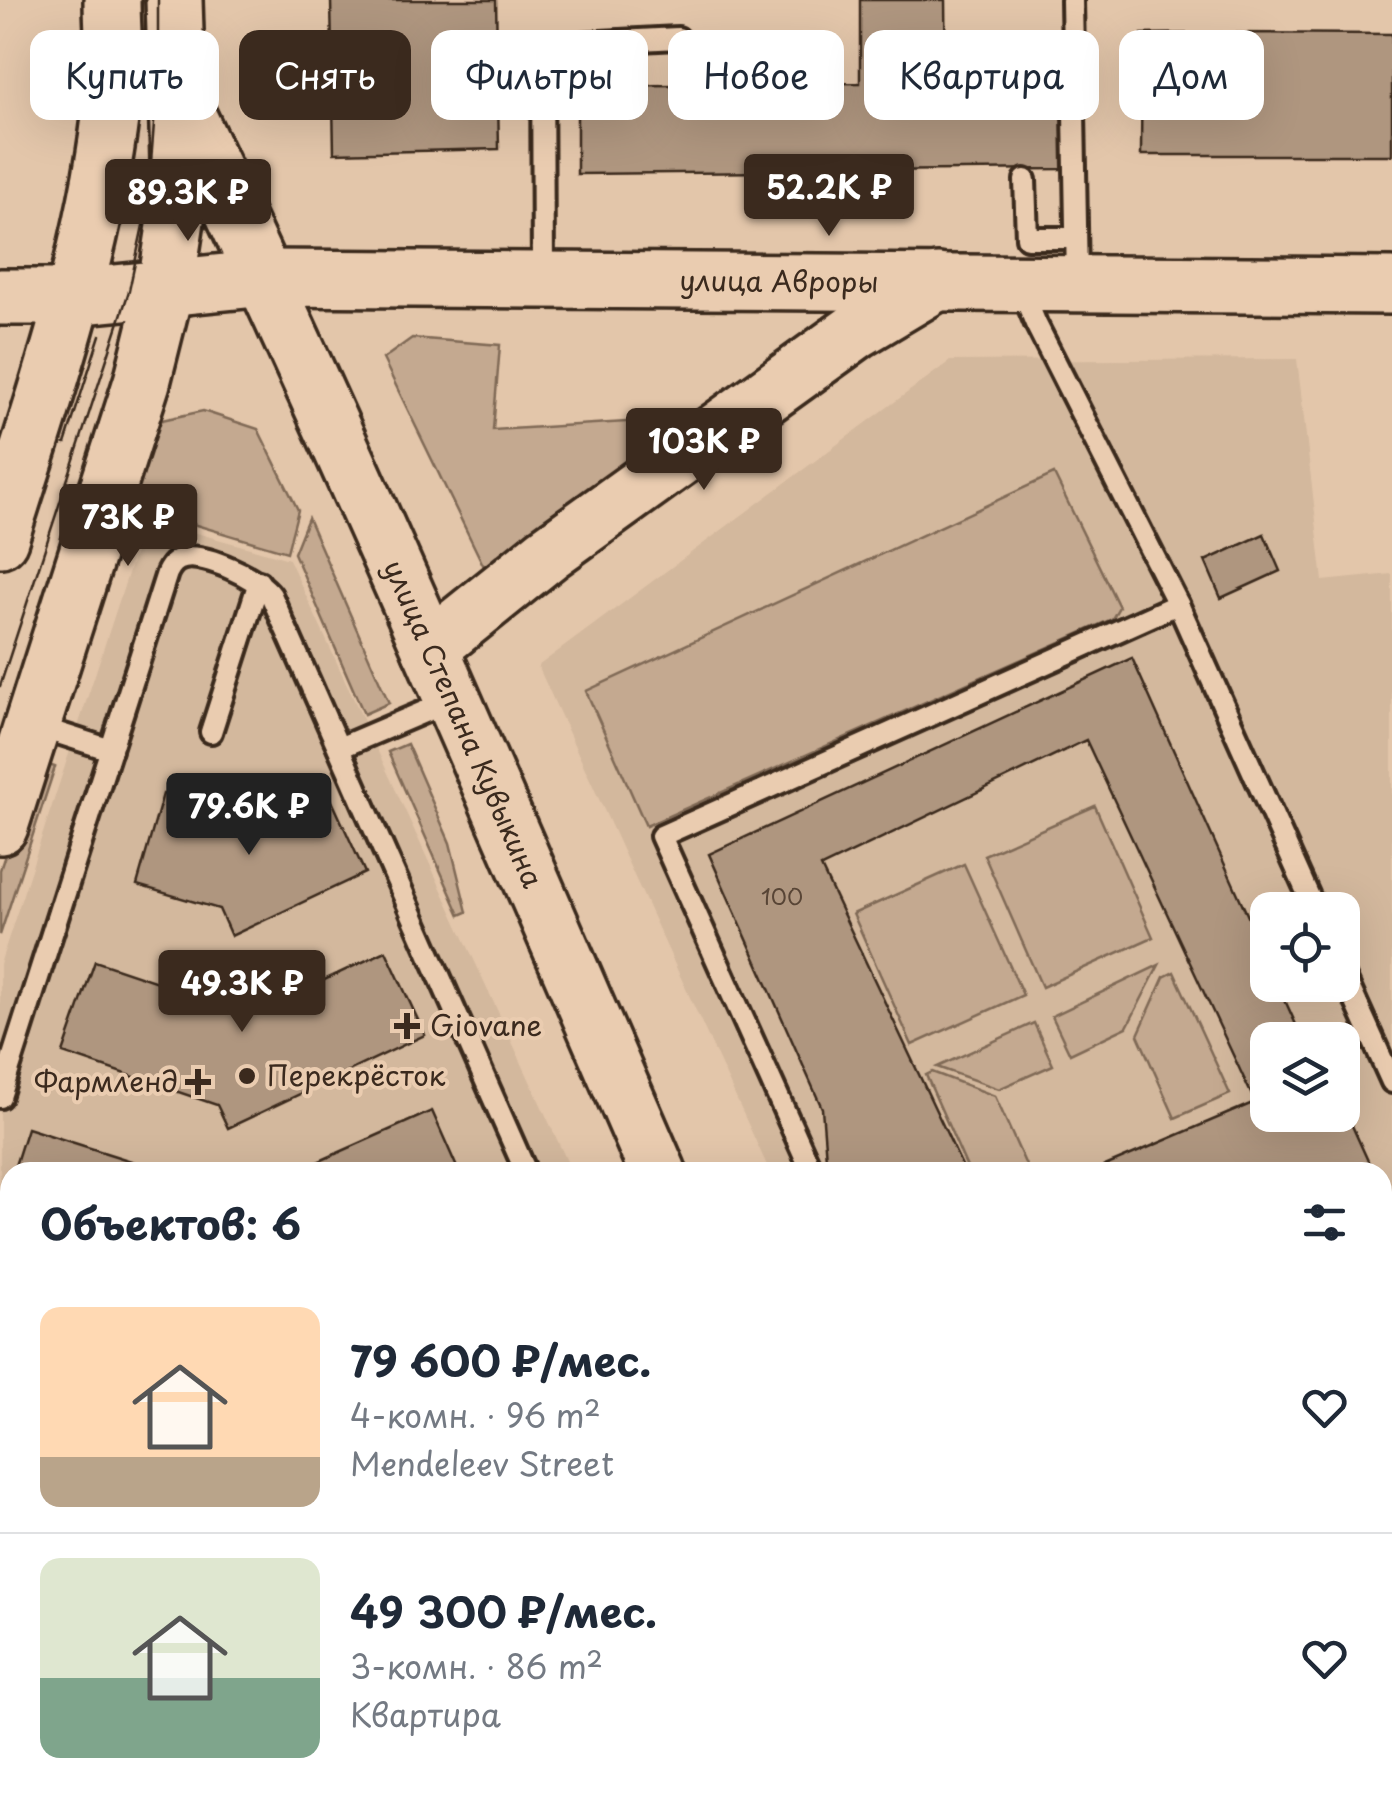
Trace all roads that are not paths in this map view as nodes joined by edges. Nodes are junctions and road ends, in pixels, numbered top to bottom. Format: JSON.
{"nodes":[{"id":1,"x":112,"y":0,"type":"edge"},
{"id":2,"x":174,"y":0,"type":"edge"},
{"id":3,"x":1072,"y":0,"type":"edge"},
{"id":4,"x":112,"y":30,"type":"edge"},
{"id":5,"x":175,"y":30,"type":"edge"},
{"id":6,"x":668,"y":39,"type":"edge"},
{"id":7,"x":108,"y":120,"type":"edge"},
{"id":8,"x":142,"y":120,"type":"edge"},
{"id":9,"x":177,"y":120,"type":"edge"},
{"id":10,"x":190,"y":120,"type":"edge"},
{"id":11,"x":179,"y":160,"type":"junction"},
{"id":12,"x":1025,"y":180,"type":"dead end"},
{"id":13,"x":1076,"y":261,"type":"junction"},
{"id":14,"x":265,"y":278,"type":"junction"},
{"id":15,"x":543,"y":280,"type":"junction"},
{"id":16,"x":1018,"y":281,"type":"junction"},
{"id":17,"x":938,"y":282,"type":"junction"},
{"id":18,"x":166,"y":286,"type":"junction"},
{"id":19,"x":1392,"y":286,"type":"edge"},
{"id":20,"x":0,"y":297,"type":"edge"},
{"id":21,"x":74,"y":297,"type":"junction"},
{"id":22,"x":0,"y":539,"type":"edge"},
{"id":23,"x":259,"y":582,"type":"junction"},
{"id":24,"x":1178,"y":604,"type":"junction"},
{"id":25,"x":430,"y":648,"type":"junction"},
{"id":26,"x":453,"y":700,"type":"junction"},
{"id":27,"x":34,"y":725,"type":"junction"},
{"id":28,"x":211,"y":732,"type":"dead end"},
{"id":29,"x":339,"y":748,"type":"junction"},
{"id":30,"x":110,"y":750,"type":"junction"},
{"id":31,"x":0,"y":826,"type":"edge"},
{"id":32,"x":1307,"y":892,"type":"edge"},
{"id":33,"x":1356,"y":1002,"type":"edge"},
{"id":34,"x":1392,"y":1082,"type":"edge"},
{"id":35,"x":0,"y":1097,"type":"edge"},
{"id":36,"x":522,"y":1162,"type":"edge"},
{"id":37,"x":654,"y":1162,"type":"edge"},
{"id":38,"x":808,"y":1162,"type":"edge"}],
"edges":[{"from":1,"to":4,"type":"main road"},
{"from":2,"to":5,"type":"main road"},
{"from":3,"to":13,"type":"lane"},
{"from":6,"to":15,"type":"lane"},
{"from":7,"to":21,"type":"main road"},
{"from":8,"to":11,"type":"main road","name":"улица Степана Кувыкина"},
{"from":9,"to":11,"type":"main road"},
{"from":10,"to":14,"type":"main road","name":"улица Степана Кувыкина"},
{"from":11,"to":14,"type":"main road","name":"улица Степана Кувыкина"},
{"from":11,"to":18,"type":"main road"},
{"from":12,"to":13,"type":"lane"},
{"from":13,"to":16,"type":"main road","name":"улица Авроры"},
{"from":13,"to":19,"type":"main road","name":"улица Авроры"},
{"from":14,"to":15,"type":"main road","name":"улица Авроры"},
{"from":14,"to":18,"type":"main road","name":"улица Авроры"},
{"from":14,"to":25,"type":"main road","name":"улица Степана Кувыкина"},
{"from":15,"to":17,"type":"main road","name":"улица Авроры"},
{"from":16,"to":17,"type":"main road","name":"улица Авроры"},
{"from":16,"to":24,"type":"lane"},
{"from":17,"to":25,"type":"main road"},
{"from":18,"to":21,"type":"main road","name":"улица Авроры"},
{"from":18,"to":27,"type":"main road"},
{"from":20,"to":21,"type":"main road","name":"улица Авроры"},
{"from":21,"to":22,"type":"main road"},
{"from":23,"to":28,"type":"lane"},
{"from":23,"to":29,"type":"lane"},
{"from":23,"to":30,"type":"lane"},
{"from":24,"to":32,"type":"lane"},
{"from":24,"to":38,"type":"lane"},
{"from":25,"to":26,"type":"main road","name":"улица Степана Кувыкина"},
{"from":26,"to":29,"type":"lane"},
{"from":26,"to":37,"type":"main road","name":"улица Степана Кувыкина"},
{"from":27,"to":30,"type":"lane"},
{"from":27,"to":31,"type":"main road"},
{"from":29,"to":36,"type":"lane"},
{"from":30,"to":35,"type":"lane"},
{"from":33,"to":34,"type":"lane"}]}
